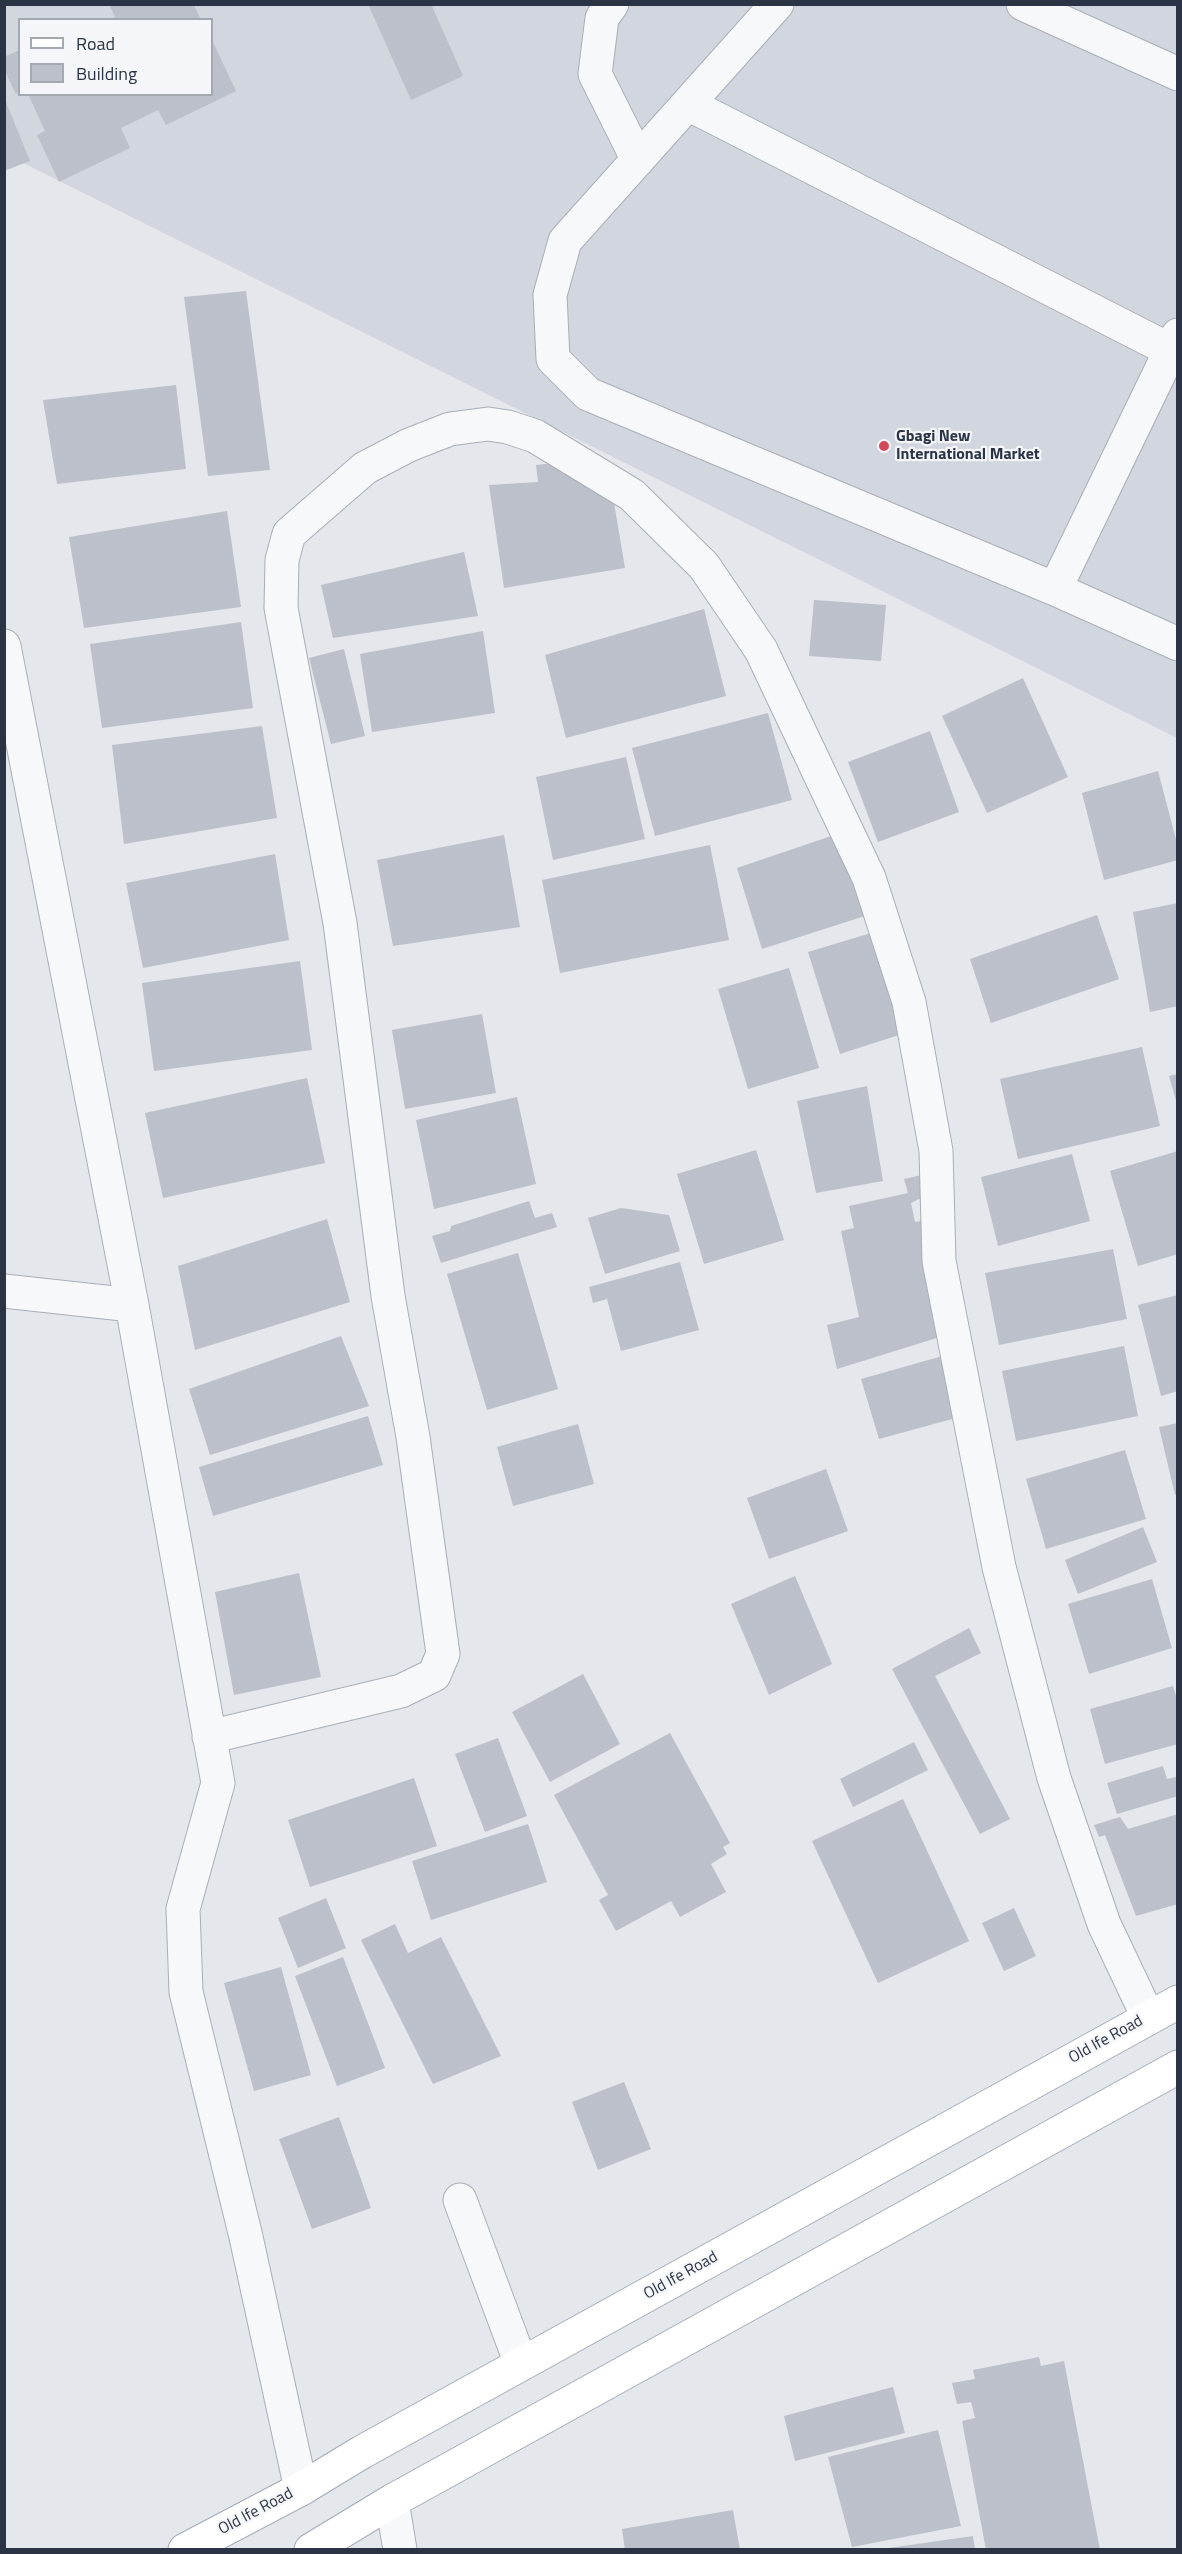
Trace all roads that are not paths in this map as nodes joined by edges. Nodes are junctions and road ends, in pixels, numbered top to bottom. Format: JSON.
{"nodes":[{"id":1,"x":612,"y":4,"type":"edge"},
{"id":2,"x":777,"y":4,"type":"edge"},
{"id":3,"x":1023,"y":4,"type":"edge"},
{"id":4,"x":1178,"y":74,"type":"edge"},
{"id":5,"x":688,"y":104,"type":"junction"},
{"id":6,"x":638,"y":160,"type":"junction"},
{"id":7,"x":1174,"y":343,"type":"edge"},
{"id":8,"x":1055,"y":589,"type":"junction"},
{"id":9,"x":1178,"y":644,"type":"edge"},
{"id":10,"x":4,"y":646,"type":"edge"},
{"id":11,"x":4,"y":1291,"type":"edge"},
{"id":12,"x":132,"y":1305,"type":"junction"},
{"id":13,"x":209,"y":1737,"type":"junction"},
{"id":14,"x":1178,"y":2002,"type":"edge"},
{"id":15,"x":1148,"y":2017,"type":"junction"},
{"id":16,"x":1178,"y":2067,"type":"edge"},
{"id":17,"x":460,"y":2200,"type":"dead end"},
{"id":18,"x":521,"y":2364,"type":"junction"},
{"id":19,"x":301,"y":2489,"type":"junction"},
{"id":20,"x":392,"y":2501,"type":"junction"},
{"id":21,"x":184,"y":2550,"type":"edge"},
{"id":22,"x":311,"y":2550,"type":"edge"},
{"id":23,"x":400,"y":2550,"type":"edge"}],
"edges":[{"from":1,"to":6,"type":"street"},
{"from":2,"to":5,"type":"street"},
{"from":3,"to":4,"type":"street"},
{"from":5,"to":6,"type":"street"},
{"from":5,"to":7,"type":"street"},
{"from":6,"to":8,"type":"street"},
{"from":7,"to":8,"type":"street"},
{"from":8,"to":9,"type":"street"},
{"from":10,"to":12,"type":"street"},
{"from":11,"to":12,"type":"street"},
{"from":12,"to":13,"type":"street"},
{"from":13,"to":15,"type":"street"},
{"from":13,"to":19,"type":"street"},
{"from":14,"to":15,"type":"main road","name":"Old Ife Road"},
{"from":15,"to":18,"type":"main road","name":"Old Ife Road"},
{"from":16,"to":20,"type":"main road"},
{"from":17,"to":18,"type":"street"},
{"from":18,"to":19,"type":"main road","name":"Old Ife Road"},
{"from":19,"to":21,"type":"main road","name":"Old Ife Road"},
{"from":20,"to":22,"type":"main road"},
{"from":20,"to":23,"type":"street"}]}
